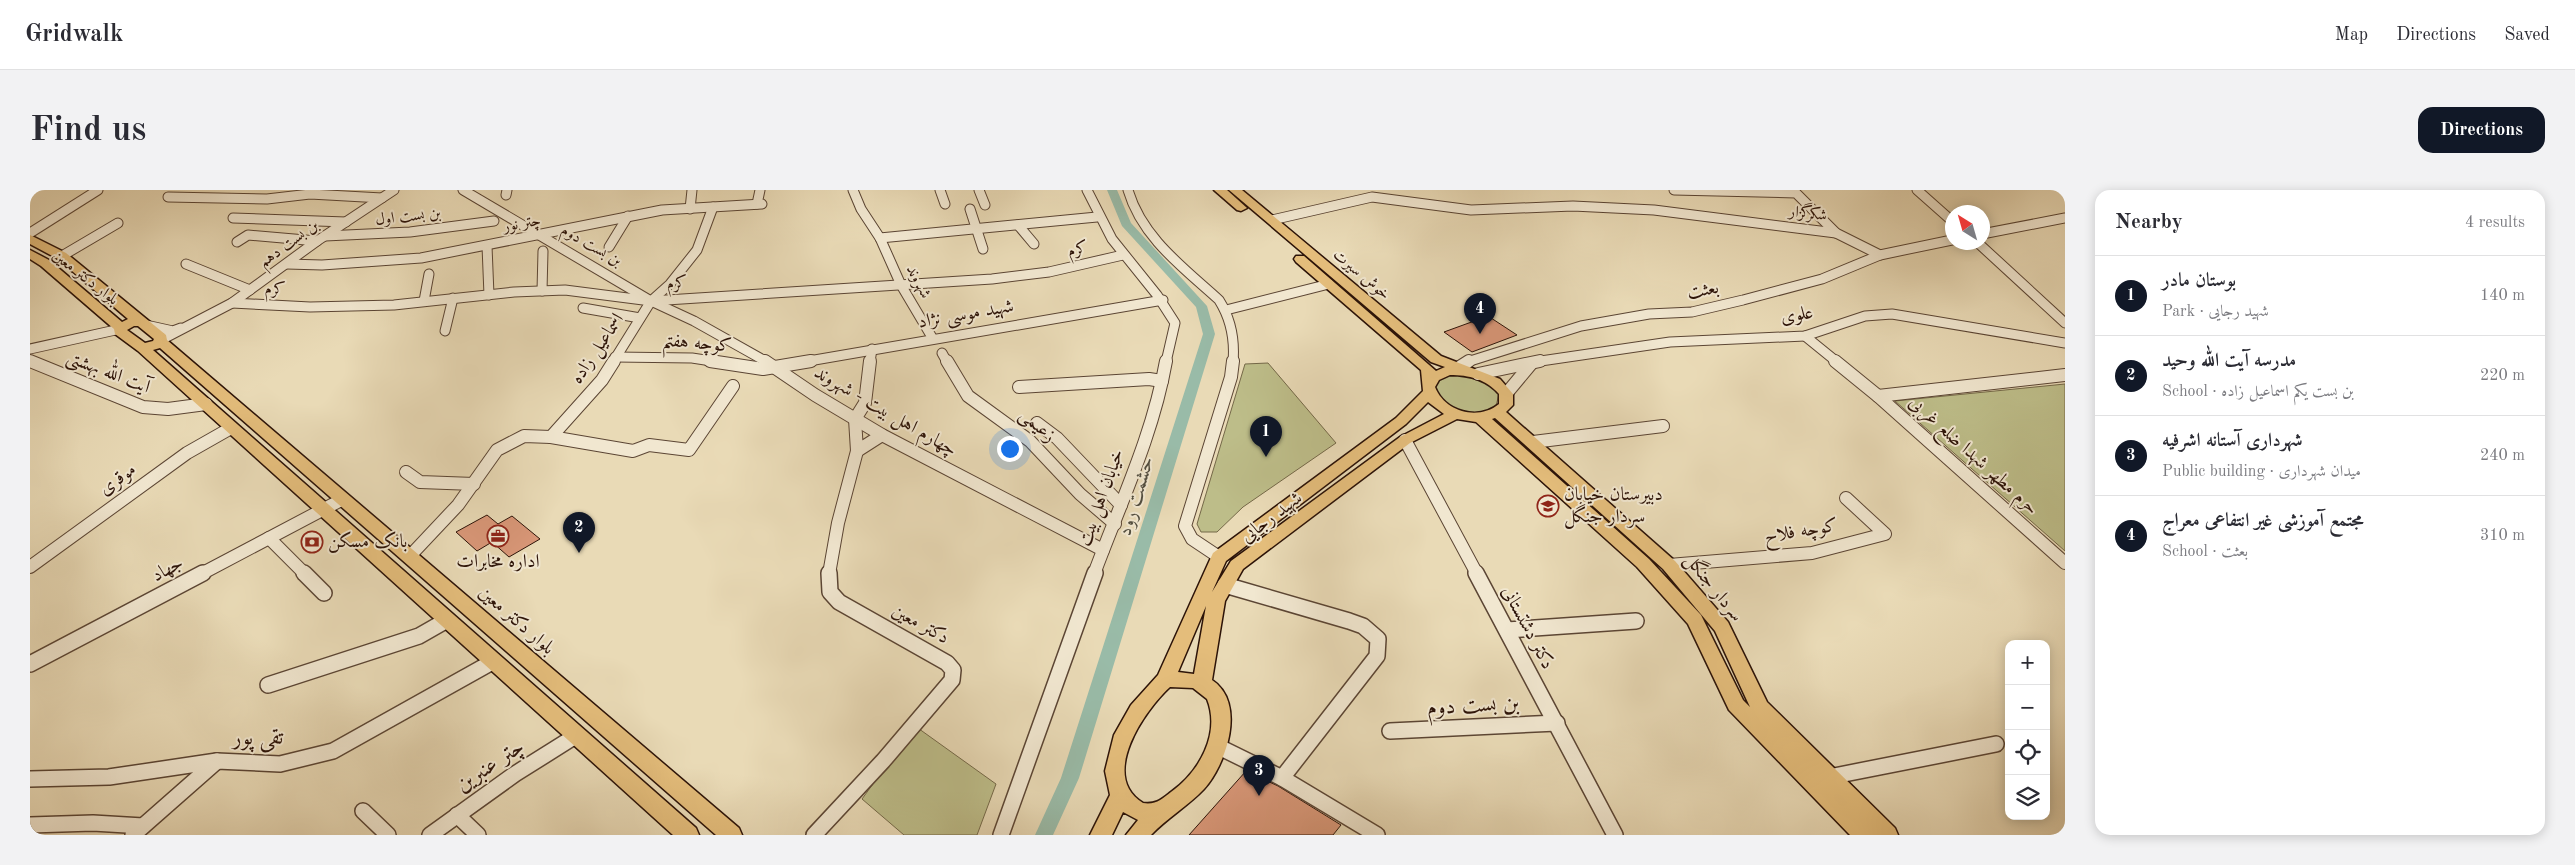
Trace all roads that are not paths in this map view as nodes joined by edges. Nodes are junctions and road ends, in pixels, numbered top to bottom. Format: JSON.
{"nodes":[{"id":1,"x":98,"y":190,"type":"edge"},
{"id":2,"x":394,"y":190,"type":"edge"},
{"id":3,"x":463,"y":190,"type":"edge"},
{"id":4,"x":692,"y":190,"type":"edge"},
{"id":5,"x":760,"y":190,"type":"edge"},
{"id":6,"x":853,"y":190,"type":"edge"},
{"id":7,"x":940,"y":190,"type":"edge"},
{"id":8,"x":979,"y":190,"type":"edge"},
{"id":9,"x":1087,"y":190,"type":"edge"},
{"id":10,"x":1128,"y":190,"type":"edge"},
{"id":11,"x":1220,"y":190,"type":"edge"},
{"id":12,"x":1237,"y":190,"type":"edge"},
{"id":13,"x":1674,"y":190,"type":"edge"},
{"id":14,"x":1917,"y":190,"type":"edge"},
{"id":15,"x":1706,"y":191,"type":"edge"},
{"id":16,"x":310,"y":192,"type":"edge"},
{"id":17,"x":168,"y":197,"type":"dead end"},
{"id":18,"x":382,"y":198,"type":"junction"},
{"id":19,"x":945,"y":204,"type":"dead end"},
{"id":20,"x":985,"y":205,"type":"dead end"},
{"id":21,"x":714,"y":207,"type":"junction"},
{"id":22,"x":690,"y":208,"type":"junction"},
{"id":23,"x":970,"y":209,"type":"dead end"},
{"id":24,"x":1945,"y":215,"type":"edge"},
{"id":25,"x":628,"y":216,"type":"junction"},
{"id":26,"x":1097,"y":217,"type":"junction"},
{"id":27,"x":233,"y":218,"type":"dead end"},
{"id":28,"x":2065,"y":218,"type":"edge"},
{"id":29,"x":1272,"y":220,"type":"junction"},
{"id":30,"x":494,"y":221,"type":"dead end"},
{"id":31,"x":346,"y":222,"type":"junction"},
{"id":32,"x":118,"y":223,"type":"dead end"},
{"id":33,"x":1018,"y":225,"type":"junction"},
{"id":34,"x":975,"y":229,"type":"junction"},
{"id":35,"x":1990,"y":232,"type":"edge"},
{"id":36,"x":30,"y":233,"type":"edge"},
{"id":37,"x":1836,"y":233,"type":"junction"},
{"id":38,"x":540,"y":236,"type":"junction"},
{"id":39,"x":30,"y":238,"type":"edge"},
{"id":40,"x":321,"y":238,"type":"junction"},
{"id":41,"x":880,"y":238,"type":"junction"},
{"id":42,"x":1945,"y":241,"type":"edge"},
{"id":43,"x":237,"y":242,"type":"dead end"},
{"id":44,"x":1034,"y":244,"type":"dead end"},
{"id":45,"x":487,"y":246,"type":"junction"},
{"id":46,"x":610,"y":247,"type":"dead end"},
{"id":47,"x":983,"y":249,"type":"dead end"},
{"id":48,"x":1986,"y":250,"type":"edge"},
{"id":49,"x":543,"y":251,"type":"dead end"},
{"id":50,"x":30,"y":254,"type":"edge"},
{"id":51,"x":1123,"y":255,"type":"junction"},
{"id":52,"x":1880,"y":255,"type":"junction"},
{"id":53,"x":62,"y":256,"type":"junction"},
{"id":54,"x":186,"y":264,"type":"dead end"},
{"id":55,"x":287,"y":264,"type":"junction"},
{"id":56,"x":429,"y":274,"type":"dead end"},
{"id":57,"x":1329,"y":284,"type":"junction"},
{"id":58,"x":901,"y":285,"type":"junction"},
{"id":59,"x":250,"y":290,"type":"junction"},
{"id":60,"x":542,"y":291,"type":"junction"},
{"id":61,"x":489,"y":294,"type":"junction"},
{"id":62,"x":452,"y":298,"type":"junction"},
{"id":63,"x":1163,"y":300,"type":"junction"},
{"id":64,"x":424,"y":301,"type":"junction"},
{"id":65,"x":651,"y":301,"type":"junction"},
{"id":66,"x":232,"y":303,"type":"junction"},
{"id":67,"x":583,"y":308,"type":"dead end"},
{"id":68,"x":1226,"y":310,"type":"junction"},
{"id":69,"x":640,"y":318,"type":"junction"},
{"id":70,"x":200,"y":321,"type":"junction"},
{"id":71,"x":1393,"y":322,"type":"junction"},
{"id":72,"x":142,"y":323,"type":"junction"},
{"id":73,"x":2065,"y":323,"type":"edge"},
{"id":74,"x":1378,"y":326,"type":"junction"},
{"id":75,"x":120,"y":329,"type":"junction"},
{"id":76,"x":446,"y":331,"type":"dead end"},
{"id":77,"x":1806,"y":336,"type":"junction"},
{"id":78,"x":933,"y":339,"type":"junction"},
{"id":79,"x":161,"y":341,"type":"junction"},
{"id":80,"x":1524,"y":343,"type":"junction"},
{"id":81,"x":2065,"y":344,"type":"edge"},
{"id":82,"x":143,"y":348,"type":"junction"},
{"id":83,"x":30,"y":349,"type":"edge"},
{"id":84,"x":872,"y":349,"type":"junction"},
{"id":85,"x":942,"y":353,"type":"dead end"},
{"id":86,"x":615,"y":357,"type":"junction"},
{"id":87,"x":1544,"y":360,"type":"junction"},
{"id":88,"x":30,"y":361,"type":"edge"},
{"id":89,"x":1531,"y":364,"type":"junction"},
{"id":90,"x":776,"y":366,"type":"junction"},
{"id":91,"x":1458,"y":368,"type":"junction"},
{"id":92,"x":1475,"y":373,"type":"junction"},
{"id":93,"x":2065,"y":375,"type":"edge"},
{"id":94,"x":1162,"y":381,"type":"junction"},
{"id":95,"x":733,"y":386,"type":"dead end"},
{"id":96,"x":1018,"y":387,"type":"dead end"},
{"id":97,"x":1429,"y":387,"type":"junction"},
{"id":98,"x":1506,"y":394,"type":"junction"},
{"id":99,"x":1878,"y":396,"type":"junction"},
{"id":100,"x":206,"y":404,"type":"junction"},
{"id":101,"x":1498,"y":412,"type":"junction"},
{"id":102,"x":1456,"y":414,"type":"junction"},
{"id":103,"x":1480,"y":417,"type":"junction"},
{"id":104,"x":855,"y":419,"type":"junction"},
{"id":105,"x":1037,"y":423,"type":"dead end"},
{"id":106,"x":1663,"y":426,"type":"dead end"},
{"id":107,"x":230,"y":428,"type":"junction"},
{"id":108,"x":882,"y":435,"type":"junction"},
{"id":109,"x":552,"y":437,"type":"junction"},
{"id":110,"x":1404,"y":440,"type":"junction"},
{"id":111,"x":1533,"y":442,"type":"junction"},
{"id":112,"x":857,"y":451,"type":"junction"},
{"id":113,"x":406,"y":472,"type":"dead end"},
{"id":114,"x":474,"y":484,"type":"junction"},
{"id":115,"x":1846,"y":498,"type":"dead end"},
{"id":116,"x":343,"y":499,"type":"junction"},
{"id":117,"x":1121,"y":505,"type":"junction"},
{"id":118,"x":323,"y":509,"type":"junction"},
{"id":119,"x":1114,"y":524,"type":"junction"},
{"id":120,"x":269,"y":538,"type":"junction"},
{"id":121,"x":1103,"y":550,"type":"junction"},
{"id":122,"x":409,"y":557,"type":"junction"},
{"id":123,"x":1219,"y":557,"type":"junction"},
{"id":124,"x":2065,"y":563,"type":"edge"},
{"id":125,"x":1669,"y":565,"type":"junction"},
{"id":126,"x":30,"y":567,"type":"edge"},
{"id":127,"x":1225,"y":585,"type":"junction"},
{"id":128,"x":324,"y":593,"type":"dead end"},
{"id":129,"x":447,"y":620,"type":"junction"},
{"id":130,"x":1636,"y":621,"type":"dead end"},
{"id":131,"x":1507,"y":630,"type":"junction"},
{"id":132,"x":494,"y":661,"type":"junction"},
{"id":133,"x":30,"y":664,"type":"edge"},
{"id":134,"x":1165,"y":680,"type":"junction"},
{"id":135,"x":1202,"y":684,"type":"junction"},
{"id":136,"x":268,"y":685,"type":"dead end"},
{"id":137,"x":1557,"y":723,"type":"junction"},
{"id":138,"x":1390,"y":731,"type":"dead end"},
{"id":139,"x":577,"y":736,"type":"junction"},
{"id":140,"x":1996,"y":744,"type":"dead end"},
{"id":141,"x":1217,"y":746,"type":"junction"},
{"id":142,"x":217,"y":761,"type":"junction"},
{"id":143,"x":1829,"y":777,"type":"junction"},
{"id":144,"x":1282,"y":778,"type":"junction"},
{"id":145,"x":30,"y":779,"type":"edge"},
{"id":146,"x":1120,"y":796,"type":"junction"},
{"id":147,"x":363,"y":810,"type":"dead end"},
{"id":148,"x":1161,"y":812,"type":"junction"},
{"id":149,"x":457,"y":816,"type":"junction"},
{"id":150,"x":30,"y":825,"type":"edge"},
{"id":151,"x":138,"y":830,"type":"edge"},
{"id":152,"x":1372,"y":832,"type":"edge"},
{"id":153,"x":388,"y":835,"type":"edge"},
{"id":154,"x":430,"y":835,"type":"edge"},
{"id":155,"x":478,"y":835,"type":"edge"},
{"id":156,"x":688,"y":835,"type":"edge"},
{"id":157,"x":731,"y":835,"type":"edge"},
{"id":158,"x":814,"y":835,"type":"edge"},
{"id":159,"x":1001,"y":835,"type":"edge"},
{"id":160,"x":1101,"y":835,"type":"edge"},
{"id":161,"x":1136,"y":835,"type":"edge"},
{"id":162,"x":1614,"y":835,"type":"edge"},
{"id":163,"x":1864,"y":835,"type":"edge"},
{"id":164,"x":1887,"y":835,"type":"edge"}],
"edges":[{"from":1,"to":36,"type":"street"},
{"from":2,"to":18,"type":"street","name":"بن بست دهم"},
{"from":3,"to":38,"type":"street","name":"بن بست دوم"},
{"from":4,"to":22,"type":"street"},
{"from":5,"to":21,"type":"street","name":"چتر نور"},
{"from":6,"to":41,"type":"street","name":"شهروند"},
{"from":7,"to":19,"type":"street"},
{"from":8,"to":20,"type":"street"},
{"from":9,"to":26,"type":"street","name":"خیابان اهل بیت"},
{"from":10,"to":68,"type":"street"},
{"from":11,"to":57,"type":"main road","name":"خوش سیرت"},
{"from":12,"to":29,"type":"main road","name":"خوش سیرت"},
{"from":13,"to":15,"type":"street"},
{"from":14,"to":24,"type":"street"},
{"from":15,"to":37,"type":"street"},
{"from":16,"to":17,"type":"street"},
{"from":16,"to":18,"type":"street"},
{"from":18,"to":31,"type":"street","name":"بن بست دهم"},
{"from":21,"to":22,"type":"street","name":"چتر نور"},
{"from":21,"to":65,"type":"street","name":"اسماعیل زاده"},
{"from":22,"to":25,"type":"street","name":"چتر نور"},
{"from":23,"to":34,"type":"street"},
{"from":25,"to":38,"type":"street","name":"چتر نور"},
{"from":25,"to":46,"type":"street"},
{"from":26,"to":33,"type":"street"},
{"from":26,"to":51,"type":"street","name":"خیابان اهل بیت"},
{"from":27,"to":31,"type":"street"},
{"from":28,"to":35,"type":"street"},
{"from":29,"to":37,"type":"street","name":"شکرگزار"},
{"from":29,"to":71,"type":"main road","name":"خوش سیرت"},
{"from":30,"to":40,"type":"street","name":"بن بست اول"},
{"from":31,"to":40,"type":"street","name":"بن بست دهم"},
{"from":32,"to":53,"type":"street"},
{"from":33,"to":34,"type":"street"},
{"from":33,"to":44,"type":"street"},
{"from":34,"to":41,"type":"street"},
{"from":34,"to":47,"type":"street"},
{"from":37,"to":52,"type":"street"},
{"from":38,"to":45,"type":"street","name":"چتر نور"},
{"from":38,"to":65,"type":"street","name":"بن بست دوم"},
{"from":39,"to":53,"type":"main road","name":"بلوار دکتر معین"},
{"from":40,"to":43,"type":"street","name":"بن بست اول"},
{"from":40,"to":55,"type":"street","name":"بن بست دهم"},
{"from":41,"to":58,"type":"street","name":"شهروند"},
{"from":42,"to":52,"type":"street","name":"بعثت"},
{"from":45,"to":55,"type":"street","name":"چتر نور"},
{"from":45,"to":61,"type":"street"},
{"from":48,"to":73,"type":"street"},
{"from":49,"to":60,"type":"street"},
{"from":50,"to":75,"type":"main road","name":"بلوار دکتر معین"},
{"from":51,"to":58,"type":"street","name":"کرم"},
{"from":51,"to":63,"type":"street","name":"خیابان اهل بیت"},
{"from":52,"to":80,"type":"street","name":"بعثت"},
{"from":53,"to":72,"type":"main road","name":"بلوار دکتر معین"},
{"from":54,"to":59,"type":"street"},
{"from":55,"to":59,"type":"street","name":"بن بست دهم"},
{"from":56,"to":64,"type":"street"},
{"from":57,"to":68,"type":"street"},
{"from":57,"to":74,"type":"main road","name":"خوش سیرت"},
{"from":58,"to":65,"type":"street","name":"کرم"},
{"from":58,"to":78,"type":"street","name":"شهروند"},
{"from":59,"to":66,"type":"street","name":"بن بست دهم"},
{"from":60,"to":61,"type":"street","name":"کرم"},
{"from":60,"to":65,"type":"street","name":"کرم"},
{"from":61,"to":62,"type":"street","name":"کرم"},
{"from":62,"to":64,"type":"street","name":"کرم"},
{"from":62,"to":76,"type":"street"},
{"from":63,"to":78,"type":"street","name":"شهید موسی نژاد"},
{"from":63,"to":94,"type":"street","name":"خیابان اهل بیت"},
{"from":64,"to":66,"type":"street","name":"کرم"},
{"from":65,"to":69,"type":"street","name":"اسماعیل زاده"},
{"from":65,"to":90,"type":"street","name":"چهارم اهل بیت - شهروند"},
{"from":66,"to":70,"type":"street","name":"بن بست دهم"},
{"from":67,"to":69,"type":"street"},
{"from":68,"to":123,"type":"street"},
{"from":69,"to":86,"type":"street","name":"اسماعیل زاده"},
{"from":70,"to":72,"type":"street"},
{"from":70,"to":79,"type":"street"},
{"from":71,"to":74,"type":"main road"},
{"from":71,"to":91,"type":"main road","name":"خوش سیرت"},
{"from":72,"to":75,"type":"main road"},
{"from":72,"to":79,"type":"main road","name":"بلوار دکتر معین"},
{"from":74,"to":97,"type":"main road","name":"خوش سیرت"},
{"from":75,"to":82,"type":"main road","name":"بلوار دکتر معین"},
{"from":75,"to":83,"type":"street"},
{"from":77,"to":81,"type":"street","name":"علوی"},
{"from":77,"to":87,"type":"street","name":"علوی"},
{"from":77,"to":99,"type":"street","name":"حرم مطهر شهدا ضلع غربی"},
{"from":78,"to":84,"type":"street","name":"شهید موسی نژاد"},
{"from":79,"to":82,"type":"main road"},
{"from":79,"to":116,"type":"main road","name":"بلوار دکتر معین"},
{"from":80,"to":87,"type":"street"},
{"from":80,"to":91,"type":"street","name":"بعثت"},
{"from":82,"to":100,"type":"main road"},
{"from":84,"to":90,"type":"street","name":"شهید موسی نژاد"},
{"from":84,"to":104,"type":"street"},
{"from":85,"to":119,"type":"street","name":"زعیمی"},
{"from":86,"to":90,"type":"street","name":"کوچه هفتم"},
{"from":86,"to":109,"type":"street","name":"اسماعیل زاده"},
{"from":87,"to":89,"type":"street","name":"علوی"},
{"from":88,"to":100,"type":"street","name":"آیت الله بهشتی"},
{"from":89,"to":92,"type":"street","name":"علوی"},
{"from":89,"to":98,"type":"street"},
{"from":90,"to":104,"type":"street","name":"چهارم اهل بیت - شهروند"},
{"from":91,"to":92,"type":"main road","name":"خوش سیرت"},
{"from":92,"to":97,"type":"main road","name":"شهید رجایی"},
{"from":92,"to":98,"type":"main road"},
{"from":93,"to":99,"type":"street"},
{"from":94,"to":96,"type":"street"},
{"from":94,"to":117,"type":"street","name":"خیابان اهل بیت"},
{"from":95,"to":109,"type":"street"},
{"from":97,"to":102,"type":"main road"},
{"from":97,"to":123,"type":"main road","name":"شهید رجایی"},
{"from":98,"to":101,"type":"main road"},
{"from":99,"to":124,"type":"street","name":"حرم مطهر شهدا ضلع غربی"},
{"from":100,"to":107,"type":"main road"},
{"from":101,"to":103,"type":"main road"},
{"from":101,"to":111,"type":"main road","name":"سردار جنگل"},
{"from":102,"to":103,"type":"main road"},
{"from":102,"to":110,"type":"main road","name":"شهید رجایی"},
{"from":103,"to":163,"type":"main road"},
{"from":104,"to":108,"type":"street","name":"چهارم اهل بیت - شهروند"},
{"from":104,"to":112,"type":"street","name":"دکتر معین"},
{"from":105,"to":117,"type":"street"},
{"from":106,"to":111,"type":"street"},
{"from":107,"to":118,"type":"main road"},
{"from":107,"to":126,"type":"street","name":"موقری"},
{"from":108,"to":112,"type":"street"},
{"from":108,"to":121,"type":"street","name":"چهارم اهل بیت - شهروند"},
{"from":109,"to":114,"type":"street"},
{"from":110,"to":127,"type":"main road","name":"شهید رجایی"},
{"from":110,"to":131,"type":"street","name":"دکتر دشتستانی"},
{"from":111,"to":125,"type":"main road","name":"سردار جنگل"},
{"from":112,"to":158,"type":"street","name":"دکتر معین"},
{"from":113,"to":114,"type":"street"},
{"from":114,"to":122,"type":"street"},
{"from":115,"to":125,"type":"street","name":"کوچه فلاح"},
{"from":116,"to":118,"type":"street","name":"جهاد"},
{"from":116,"to":122,"type":"main road","name":"بلوار دکتر معین"},
{"from":117,"to":119,"type":"street","name":"خیابان اهل بیت"},
{"from":118,"to":120,"type":"street","name":"جهاد"},
{"from":118,"to":129,"type":"main road"},
{"from":119,"to":121,"type":"street","name":"خیابان اهل بیت"},
{"from":120,"to":128,"type":"street"},
{"from":120,"to":133,"type":"street","name":"جهاد"},
{"from":121,"to":159,"type":"street","name":"خیابان اهل بیت"},
{"from":122,"to":157,"type":"main road","name":"بلوار دکتر معین"},
{"from":123,"to":134,"type":"main road","name":"شهید رجایی"},
{"from":125,"to":143,"type":"main road","name":"سردار جنگل"},
{"from":127,"to":135,"type":"main road","name":"شهید رجایی"},
{"from":127,"to":144,"type":"street"},
{"from":129,"to":132,"type":"main road"},
{"from":129,"to":136,"type":"street"},
{"from":130,"to":131,"type":"street"},
{"from":131,"to":137,"type":"street","name":"دکتر دشتستانی"},
{"from":132,"to":139,"type":"main road"},
{"from":132,"to":142,"type":"street","name":"تقی پور"},
{"from":134,"to":135,"type":"main road"},
{"from":134,"to":146,"type":"main road"},
{"from":135,"to":141,"type":"main road"},
{"from":137,"to":138,"type":"street","name":"بن بست دوم"},
{"from":137,"to":162,"type":"street","name":"دکتر دشتستانی"},
{"from":139,"to":149,"type":"street","name":"چتر عنبرین"},
{"from":139,"to":156,"type":"main road"},
{"from":140,"to":143,"type":"street"},
{"from":141,"to":144,"type":"street"},
{"from":141,"to":148,"type":"main road"},
{"from":142,"to":145,"type":"street","name":"تقی پور"},
{"from":142,"to":151,"type":"street"},
{"from":143,"to":164,"type":"main road","name":"سردار جنگل"},
{"from":144,"to":152,"type":"street"},
{"from":146,"to":148,"type":"main road"},
{"from":146,"to":160,"type":"main road"},
{"from":147,"to":153,"type":"street"},
{"from":148,"to":161,"type":"main road"},
{"from":149,"to":154,"type":"street","name":"چتر عنبرین"},
{"from":149,"to":155,"type":"street"},
{"from":150,"to":151,"type":"street"}]}
